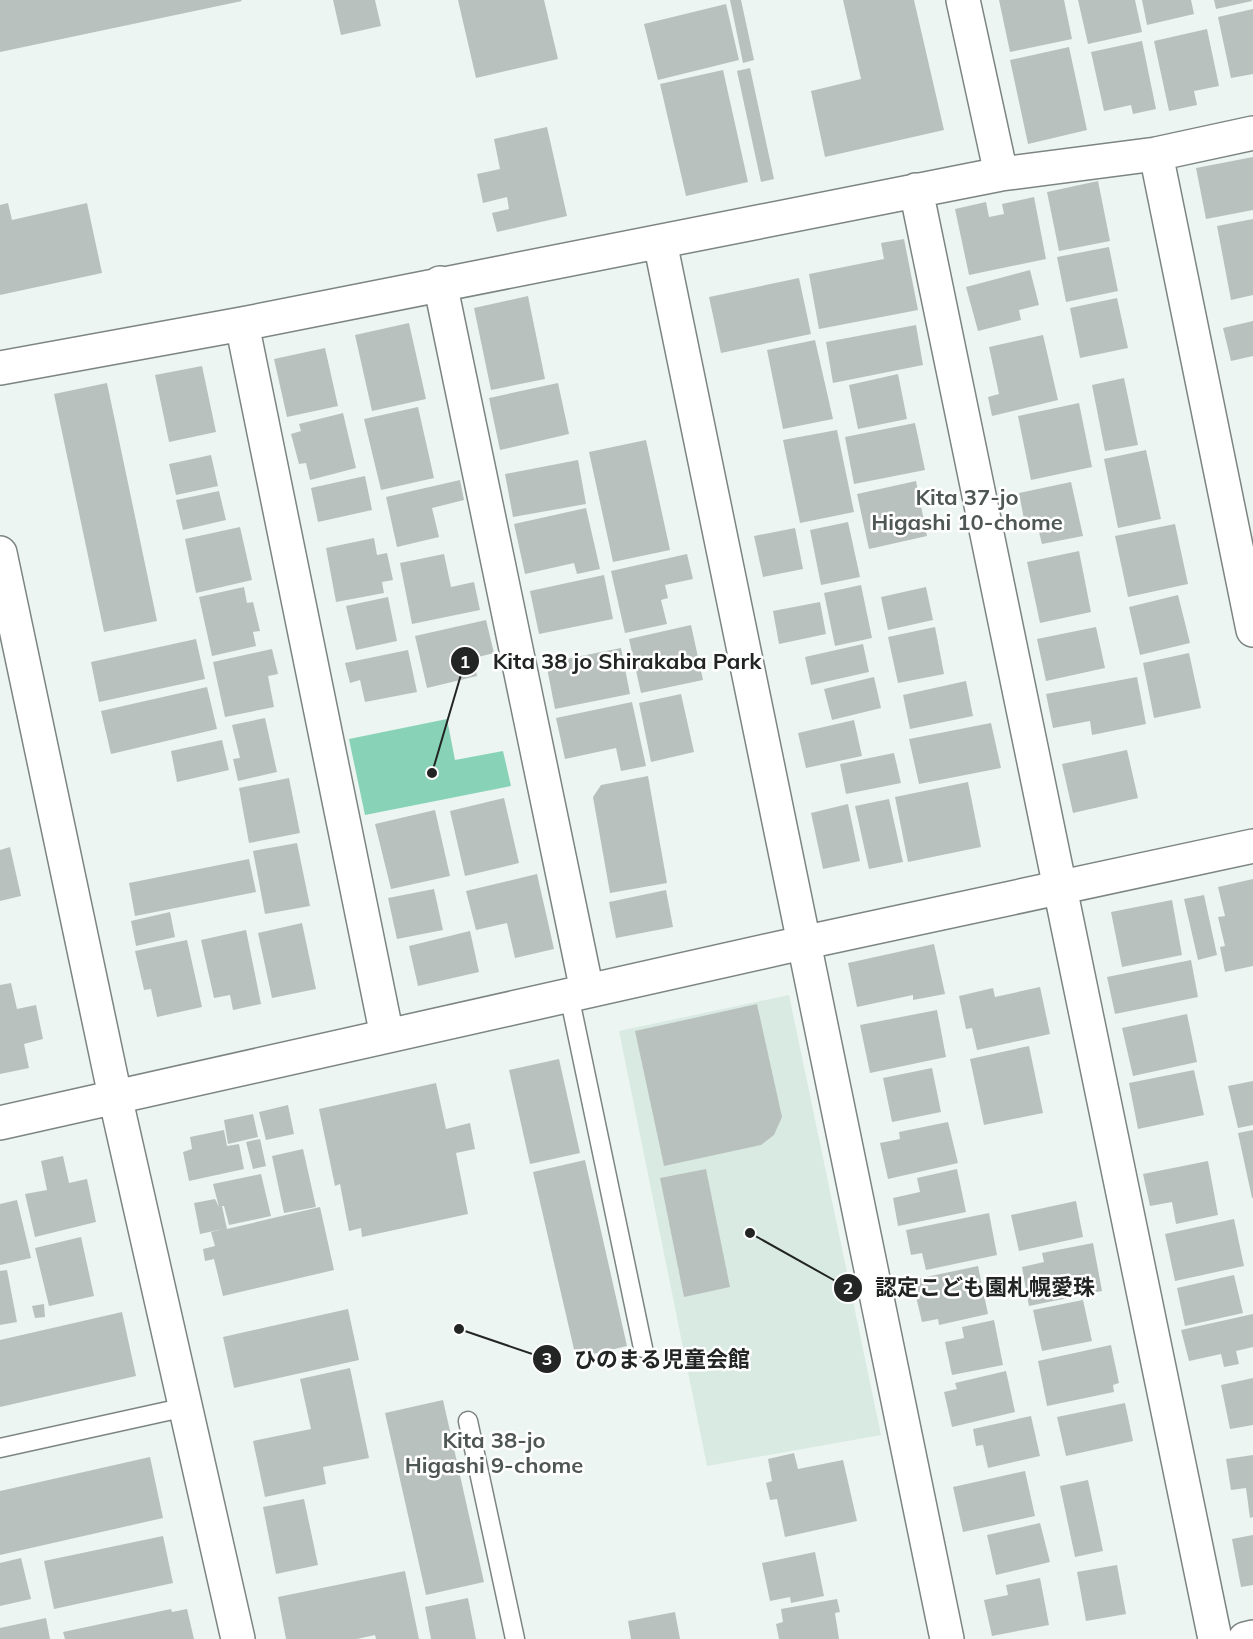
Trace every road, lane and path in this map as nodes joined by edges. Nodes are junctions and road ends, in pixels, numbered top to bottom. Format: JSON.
{"nodes":[{"id":1,"x":963,"y":0,"type":"edge"},
{"id":2,"x":1253,"y":133,"type":"edge"},
{"id":3,"x":1155,"y":154,"type":"junction"},
{"id":4,"x":1000,"y":174,"type":"junction"},
{"id":5,"x":916,"y":190,"type":"junction"},
{"id":6,"x":660,"y":242,"type":"junction"},
{"id":7,"x":440,"y":283,"type":"junction"},
{"id":8,"x":242,"y":324,"type":"junction"},
{"id":9,"x":0,"y":368,"type":"edge"},
{"id":10,"x":0,"y":552,"type":"edge"},
{"id":11,"x":1253,"y":630,"type":"edge"},
{"id":12,"x":1253,"y":846,"type":"edge"},
{"id":13,"x":1060,"y":888,"type":"junction"},
{"id":14,"x":802,"y":944,"type":"junction"},
{"id":15,"x":578,"y":993,"type":"junction"},
{"id":16,"x":387,"y":1035,"type":"junction"},
{"id":17,"x":115,"y":1096,"type":"junction"},
{"id":18,"x":0,"y":1123,"type":"edge"},
{"id":19,"x":643,"y":1348,"type":"dead end"},
{"id":20,"x":186,"y":1407,"type":"junction"},
{"id":21,"x":468,"y":1421,"type":"dead end"},
{"id":22,"x":0,"y":1448,"type":"edge"},
{"id":23,"x":1253,"y":1637,"type":"edge"},
{"id":24,"x":238,"y":1639,"type":"edge"},
{"id":25,"x":515,"y":1639,"type":"edge"},
{"id":26,"x":947,"y":1639,"type":"edge"},
{"id":27,"x":1215,"y":1639,"type":"edge"},
{"id":28,"x":1245,"y":1639,"type":"edge"}],
"edges":[{"from":1,"to":4,"type":"street"},
{"from":2,"to":3,"type":"street"},
{"from":3,"to":4,"type":"street"},
{"from":3,"to":11,"type":"street"},
{"from":4,"to":5,"type":"street"},
{"from":5,"to":6,"type":"street"},
{"from":5,"to":13,"type":"street"},
{"from":6,"to":7,"type":"street"},
{"from":6,"to":14,"type":"street"},
{"from":7,"to":8,"type":"street"},
{"from":7,"to":15,"type":"street"},
{"from":8,"to":9,"type":"street"},
{"from":8,"to":16,"type":"street"},
{"from":10,"to":17,"type":"street"},
{"from":12,"to":13,"type":"street"},
{"from":13,"to":14,"type":"street"},
{"from":13,"to":27,"type":"street"},
{"from":14,"to":15,"type":"street"},
{"from":14,"to":26,"type":"street"},
{"from":15,"to":16,"type":"street"},
{"from":15,"to":19,"type":"lane"},
{"from":16,"to":17,"type":"street"},
{"from":17,"to":18,"type":"street"},
{"from":17,"to":20,"type":"street"},
{"from":20,"to":22,"type":"lane"},
{"from":20,"to":24,"type":"street"},
{"from":21,"to":25,"type":"lane"},
{"from":23,"to":28,"type":"street"}]}
